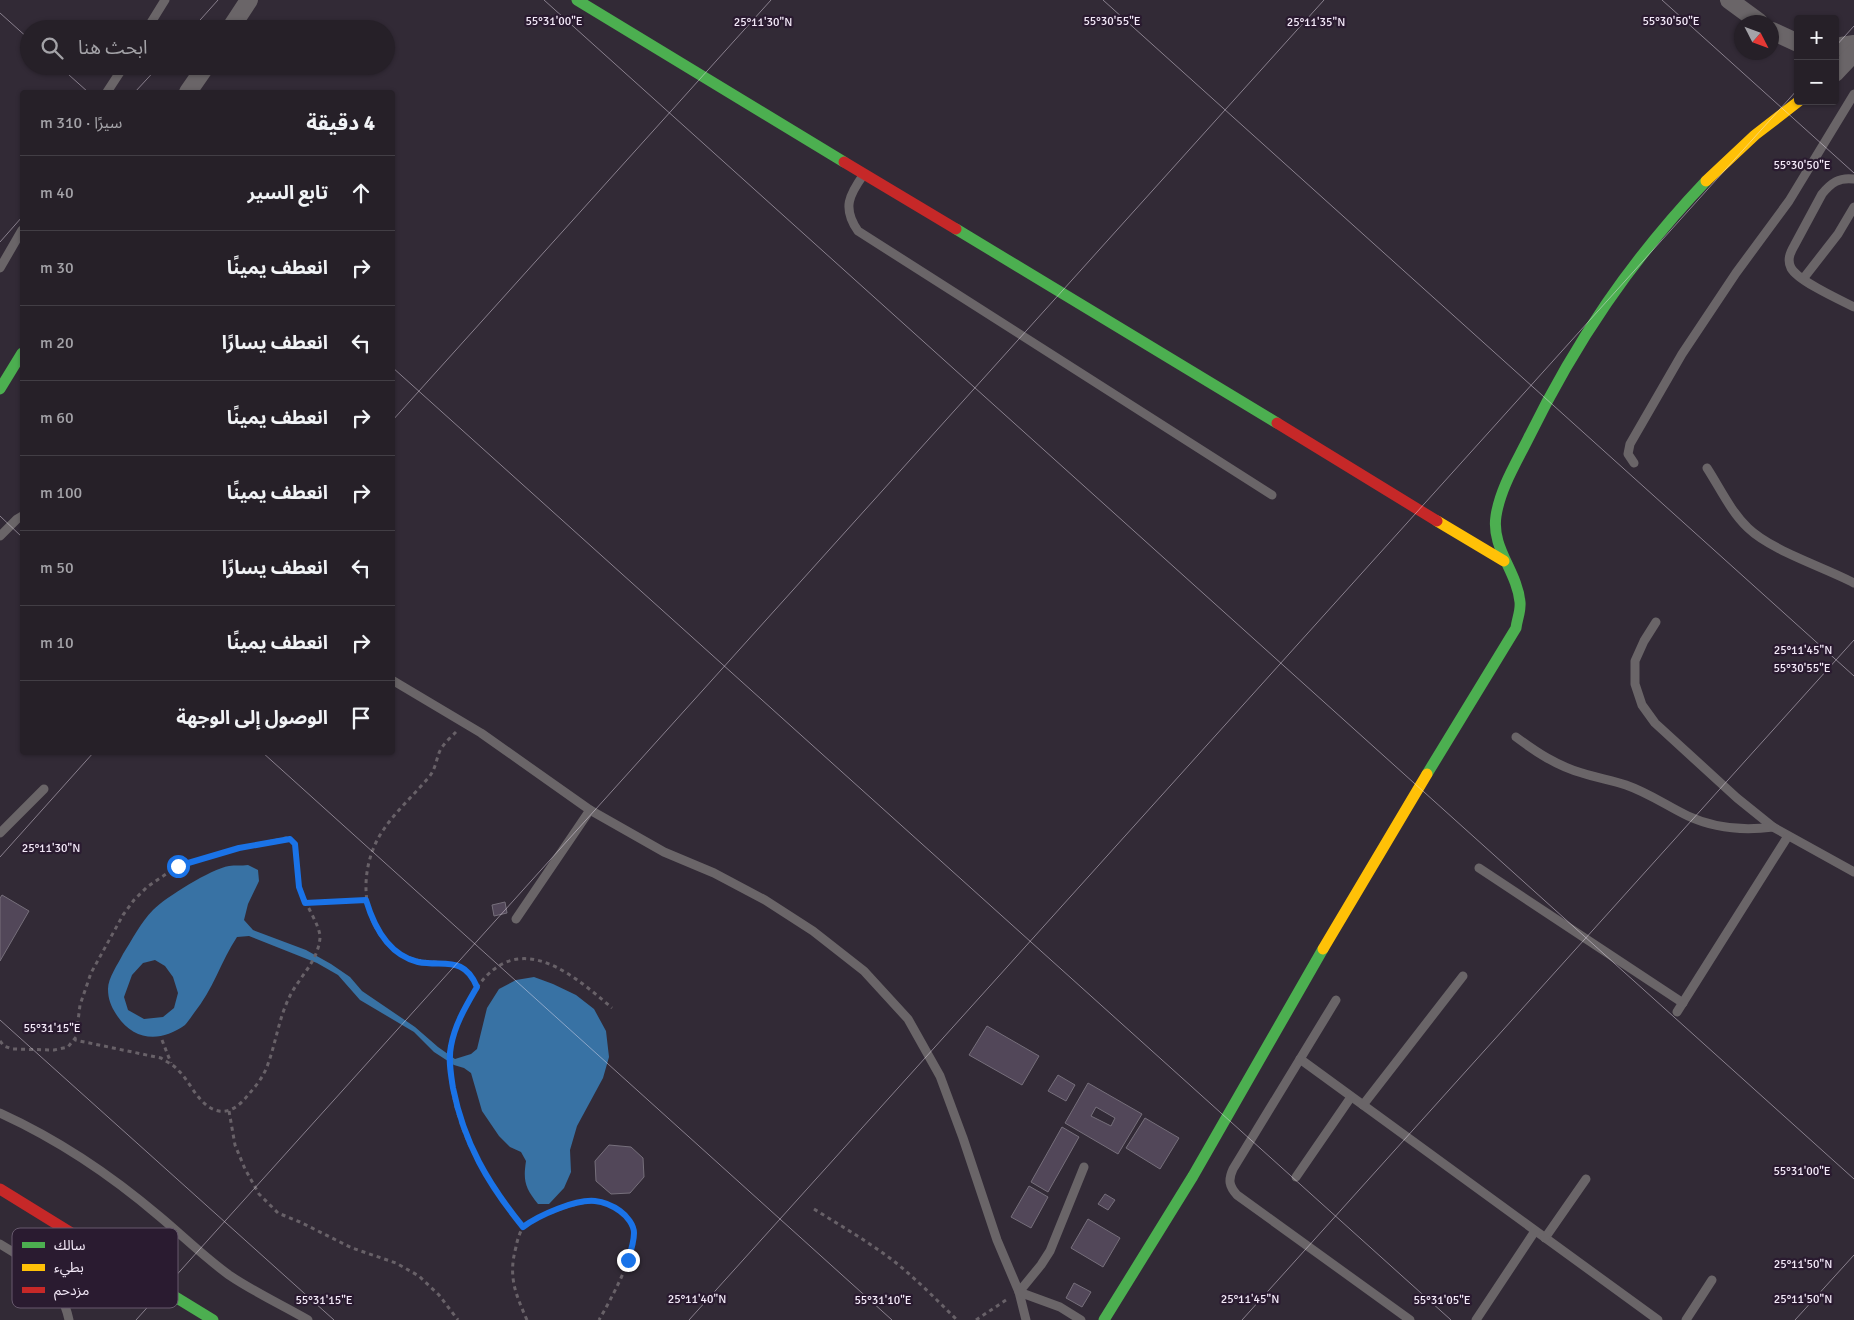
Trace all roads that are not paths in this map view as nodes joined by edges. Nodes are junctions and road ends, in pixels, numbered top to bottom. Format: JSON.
{"nodes":[{"id":1,"x":165,"y":0,"type":"edge"},
{"id":2,"x":249,"y":0,"type":"edge"},
{"id":3,"x":577,"y":0,"type":"edge"},
{"id":4,"x":1729,"y":0,"type":"edge"},
{"id":5,"x":1750,"y":15,"type":"edge"},
{"id":6,"x":153,"y":20,"type":"edge"},
{"id":7,"x":236,"y":20,"type":"edge"},
{"id":8,"x":1779,"y":34,"type":"edge"},
{"id":9,"x":1794,"y":41,"type":"edge"},
{"id":10,"x":1854,"y":44,"type":"edge"},
{"id":11,"x":1839,"y":46,"type":"edge"},
{"id":12,"x":1854,"y":53,"type":"edge"},
{"id":13,"x":1839,"y":69,"type":"edge"},
{"id":14,"x":118,"y":75,"type":"edge"},
{"id":15,"x":200,"y":75,"type":"edge"},
{"id":16,"x":108,"y":90,"type":"edge"},
{"id":17,"x":189,"y":90,"type":"edge"},
{"id":18,"x":1854,"y":94,"type":"edge"},
{"id":19,"x":1794,"y":105,"type":"edge"},
{"id":20,"x":864,"y":174,"type":"junction"},
{"id":21,"x":1854,"y":179,"type":"edge"},
{"id":22,"x":1854,"y":207,"type":"edge"},
{"id":23,"x":20,"y":233,"type":"edge"},
{"id":24,"x":0,"y":268,"type":"edge"},
{"id":25,"x":1803,"y":279,"type":"junction"},
{"id":26,"x":1854,"y":307,"type":"edge"},
{"id":27,"x":20,"y":356,"type":"edge"},
{"id":28,"x":0,"y":389,"type":"edge"},
{"id":29,"x":1634,"y":463,"type":"dead end"},
{"id":30,"x":1707,"y":468,"type":"dead end"},
{"id":31,"x":1272,"y":495,"type":"dead end"},
{"id":32,"x":20,"y":517,"type":"edge"},
{"id":33,"x":0,"y":536,"type":"edge"},
{"id":34,"x":1504,"y":561,"type":"junction"},
{"id":35,"x":1854,"y":583,"type":"edge"},
{"id":36,"x":1656,"y":622,"type":"dead end"},
{"id":37,"x":395,"y":682,"type":"edge"},
{"id":38,"x":1516,"y":737,"type":"dead end"},
{"id":39,"x":44,"y":790,"type":"dead end"},
{"id":40,"x":590,"y":810,"type":"junction"},
{"id":41,"x":1773,"y":827,"type":"junction"},
{"id":42,"x":0,"y":833,"type":"edge"},
{"id":43,"x":1788,"y":836,"type":"junction"},
{"id":44,"x":1479,"y":868,"type":"dead end"},
{"id":45,"x":1854,"y":872,"type":"edge"},
{"id":46,"x":516,"y":919,"type":"dead end"},
{"id":47,"x":1463,"y":976,"type":"dead end"},
{"id":48,"x":1336,"y":1000,"type":"dead end"},
{"id":49,"x":1683,"y":1003,"type":"junction"},
{"id":50,"x":1677,"y":1012,"type":"dead end"},
{"id":51,"x":1300,"y":1059,"type":"junction"},
{"id":52,"x":1351,"y":1097,"type":"junction"},
{"id":53,"x":1363,"y":1106,"type":"junction"},
{"id":54,"x":0,"y":1113,"type":"edge"},
{"id":55,"x":1084,"y":1167,"type":"dead end"},
{"id":56,"x":1296,"y":1177,"type":"dead end"},
{"id":57,"x":1586,"y":1179,"type":"dead end"},
{"id":58,"x":0,"y":1189,"type":"edge"},
{"id":59,"x":63,"y":1228,"type":"edge"},
{"id":60,"x":173,"y":1228,"type":"edge"},
{"id":61,"x":1535,"y":1231,"type":"junction"},
{"id":62,"x":178,"y":1233,"type":"edge"},
{"id":63,"x":1545,"y":1238,"type":"junction"},
{"id":64,"x":0,"y":1244,"type":"edge"},
{"id":65,"x":12,"y":1251,"type":"edge"},
{"id":66,"x":1712,"y":1280,"type":"dead end"},
{"id":67,"x":1019,"y":1292,"type":"junction"},
{"id":68,"x":178,"y":1298,"type":"edge"},
{"id":69,"x":64,"y":1308,"type":"edge"},
{"id":70,"x":69,"y":1320,"type":"edge"},
{"id":71,"x":213,"y":1320,"type":"edge"},
{"id":72,"x":308,"y":1320,"type":"edge"},
{"id":73,"x":1026,"y":1320,"type":"edge"},
{"id":74,"x":1081,"y":1320,"type":"edge"},
{"id":75,"x":1104,"y":1320,"type":"edge"},
{"id":76,"x":1410,"y":1320,"type":"edge"},
{"id":77,"x":1476,"y":1320,"type":"edge"},
{"id":78,"x":1658,"y":1320,"type":"edge"},
{"id":79,"x":1686,"y":1320,"type":"edge"}],
"edges":[{"from":1,"to":6,"type":"lane"},
{"from":2,"to":7,"type":"street"},
{"from":3,"to":20,"type":"street"},
{"from":4,"to":5,"type":"street"},
{"from":8,"to":9,"type":"street"},
{"from":10,"to":11,"type":"street"},
{"from":12,"to":13,"type":"street"},
{"from":14,"to":16,"type":"lane"},
{"from":15,"to":17,"type":"street"},
{"from":18,"to":29,"type":"lane"},
{"from":19,"to":34,"type":"street"},
{"from":20,"to":31,"type":"lane"},
{"from":20,"to":34,"type":"street"},
{"from":21,"to":25,"type":"lane"},
{"from":22,"to":25,"type":"lane"},
{"from":23,"to":24,"type":"lane"},
{"from":25,"to":26,"type":"lane"},
{"from":27,"to":28,"type":"street"},
{"from":30,"to":35,"type":"lane"},
{"from":32,"to":33,"type":"lane"},
{"from":34,"to":75,"type":"street"},
{"from":36,"to":41,"type":"lane"},
{"from":37,"to":40,"type":"lane"},
{"from":38,"to":41,"type":"lane"},
{"from":39,"to":42,"type":"lane"},
{"from":40,"to":46,"type":"lane"},
{"from":40,"to":67,"type":"lane"},
{"from":41,"to":43,"type":"lane"},
{"from":43,"to":45,"type":"lane"},
{"from":43,"to":49,"type":"lane"},
{"from":44,"to":49,"type":"lane"},
{"from":47,"to":53,"type":"lane"},
{"from":48,"to":51,"type":"lane"},
{"from":49,"to":50,"type":"lane"},
{"from":51,"to":52,"type":"lane"},
{"from":51,"to":76,"type":"lane"},
{"from":52,"to":53,"type":"lane"},
{"from":52,"to":56,"type":"lane"},
{"from":53,"to":61,"type":"lane"},
{"from":54,"to":60,"type":"lane"},
{"from":55,"to":67,"type":"lane"},
{"from":57,"to":63,"type":"lane"},
{"from":58,"to":59,"type":"street"},
{"from":61,"to":63,"type":"lane"},
{"from":61,"to":77,"type":"lane"},
{"from":62,"to":72,"type":"lane"},
{"from":63,"to":78,"type":"lane"},
{"from":64,"to":65,"type":"lane"},
{"from":66,"to":79,"type":"lane"},
{"from":67,"to":73,"type":"lane"},
{"from":67,"to":74,"type":"lane"},
{"from":68,"to":71,"type":"street"},
{"from":69,"to":70,"type":"lane"}]}
